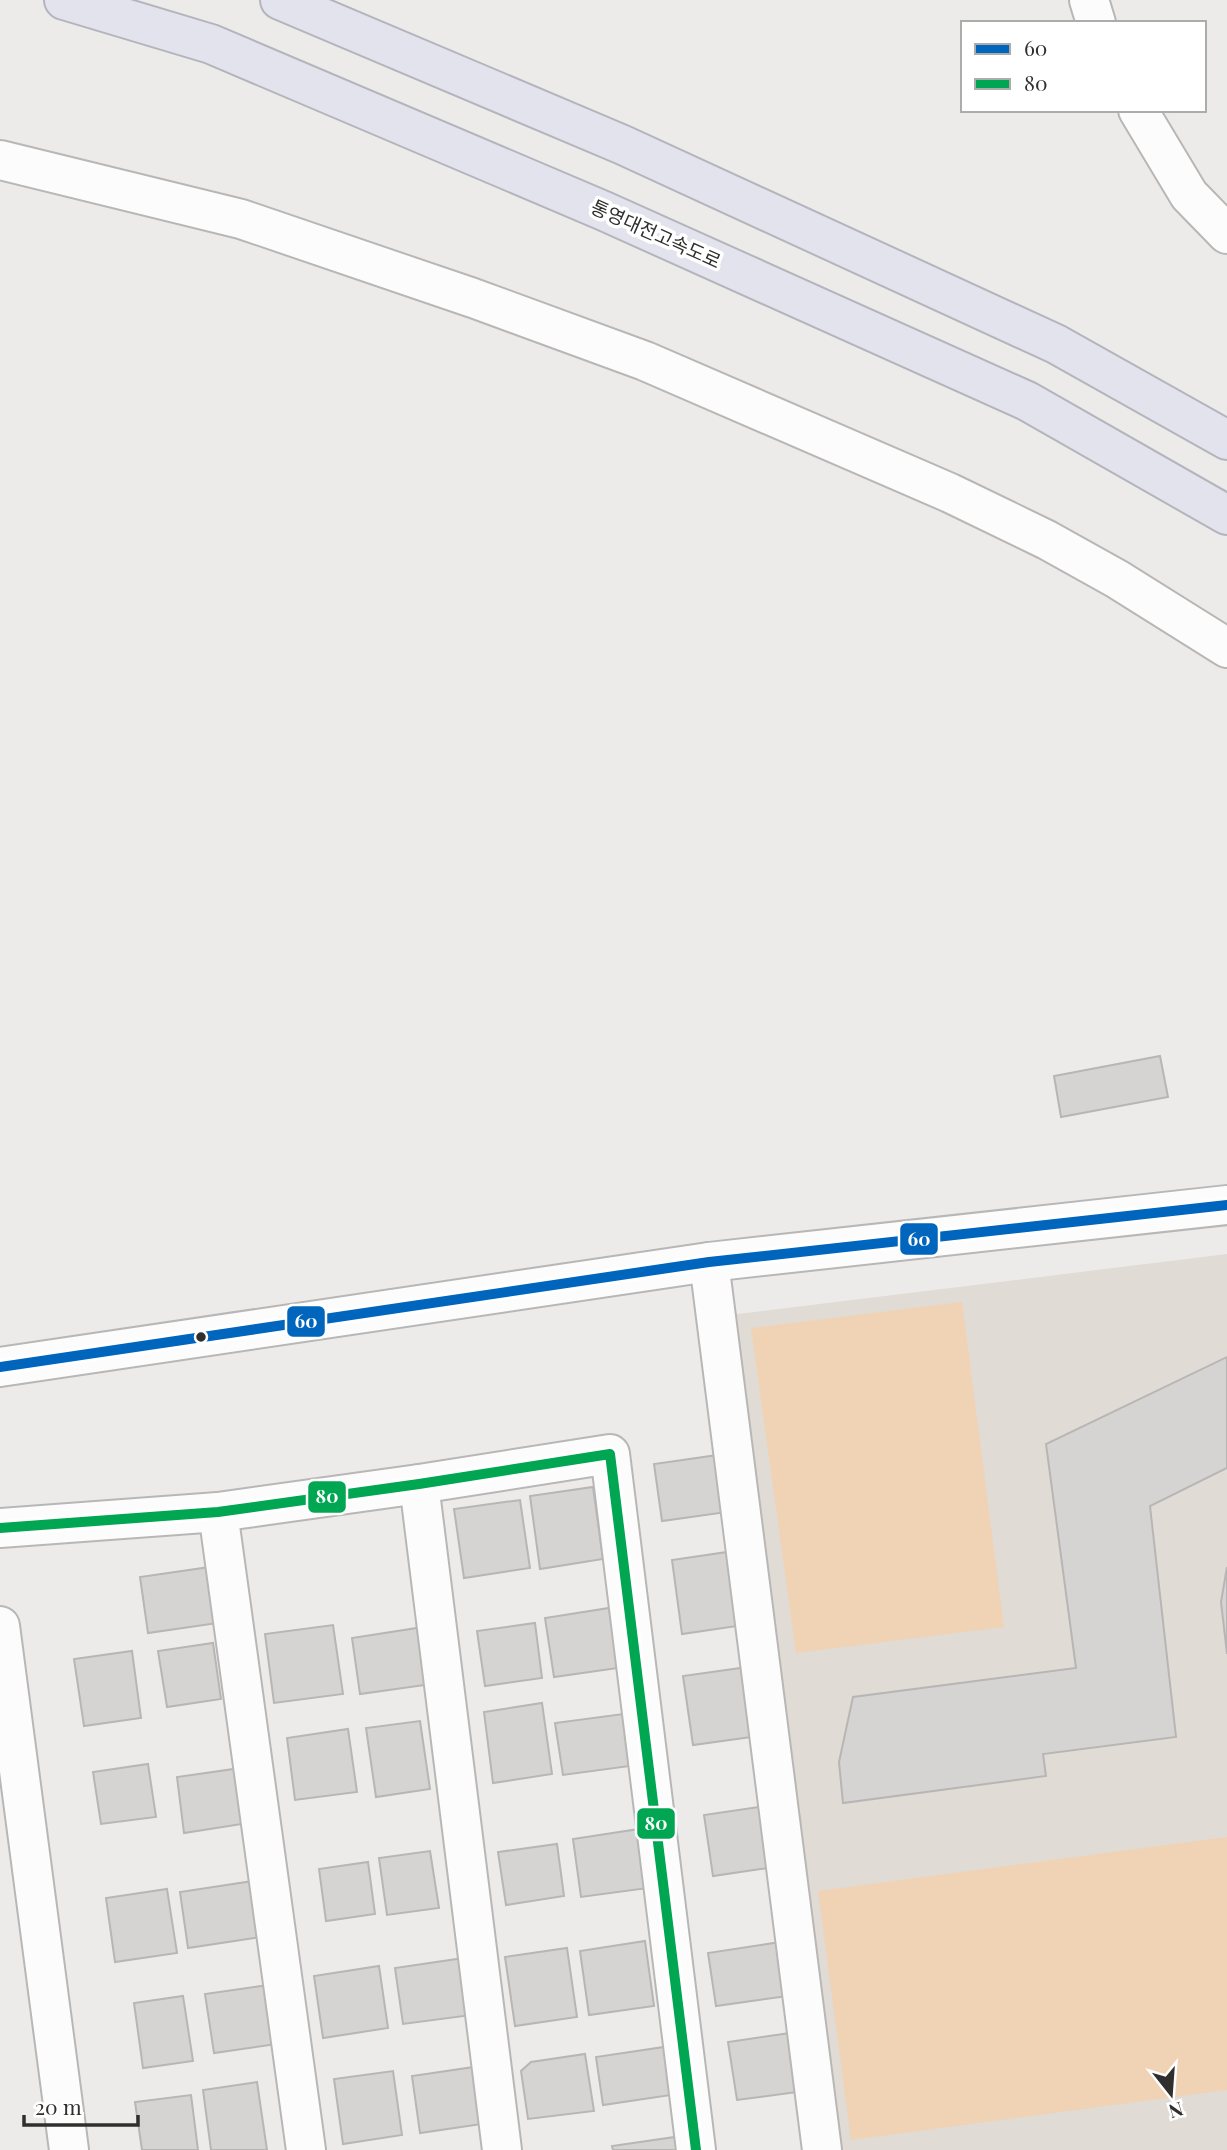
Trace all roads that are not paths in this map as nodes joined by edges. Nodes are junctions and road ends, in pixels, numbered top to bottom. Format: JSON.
{"nodes":[{"id":1,"x":64,"y":0,"type":"edge"},
{"id":2,"x":280,"y":0,"type":"edge"},
{"id":3,"x":1089,"y":0,"type":"edge"},
{"id":4,"x":1095,"y":21,"type":"edge"},
{"id":5,"x":1139,"y":112,"type":"edge"},
{"id":6,"x":0,"y":160,"type":"edge"},
{"id":7,"x":1227,"y":234,"type":"edge"},
{"id":8,"x":1227,"y":440,"type":"edge"},
{"id":9,"x":1227,"y":515,"type":"edge"},
{"id":10,"x":1227,"y":648,"type":"edge"},
{"id":11,"x":1227,"y":1205,"type":"edge"},
{"id":12,"x":709,"y":1262,"type":"junction"},
{"id":13,"x":0,"y":1367,"type":"edge"},
{"id":14,"x":419,"y":1484,"type":"junction"},
{"id":15,"x":218,"y":1512,"type":"junction"},
{"id":16,"x":0,"y":1528,"type":"edge"},
{"id":17,"x":0,"y":1626,"type":"edge"},
{"id":18,"x":69,"y":2150,"type":"edge"},
{"id":19,"x":306,"y":2150,"type":"edge"},
{"id":20,"x":502,"y":2150,"type":"edge"},
{"id":21,"x":696,"y":2150,"type":"edge"},
{"id":22,"x":822,"y":2150,"type":"edge"}],
"edges":[{"from":1,"to":9,"type":"highway","name":"통영대전고속도로"},
{"from":2,"to":8,"type":"highway"},
{"from":3,"to":4,"type":"street"},
{"from":5,"to":7,"type":"street"},
{"from":6,"to":10,"type":"street"},
{"from":11,"to":12,"type":"street"},
{"from":12,"to":13,"type":"street"},
{"from":12,"to":22,"type":"street"},
{"from":14,"to":15,"type":"street"},
{"from":14,"to":20,"type":"street"},
{"from":14,"to":21,"type":"street"},
{"from":15,"to":16,"type":"street"},
{"from":15,"to":19,"type":"street"},
{"from":17,"to":18,"type":"street"}]}
